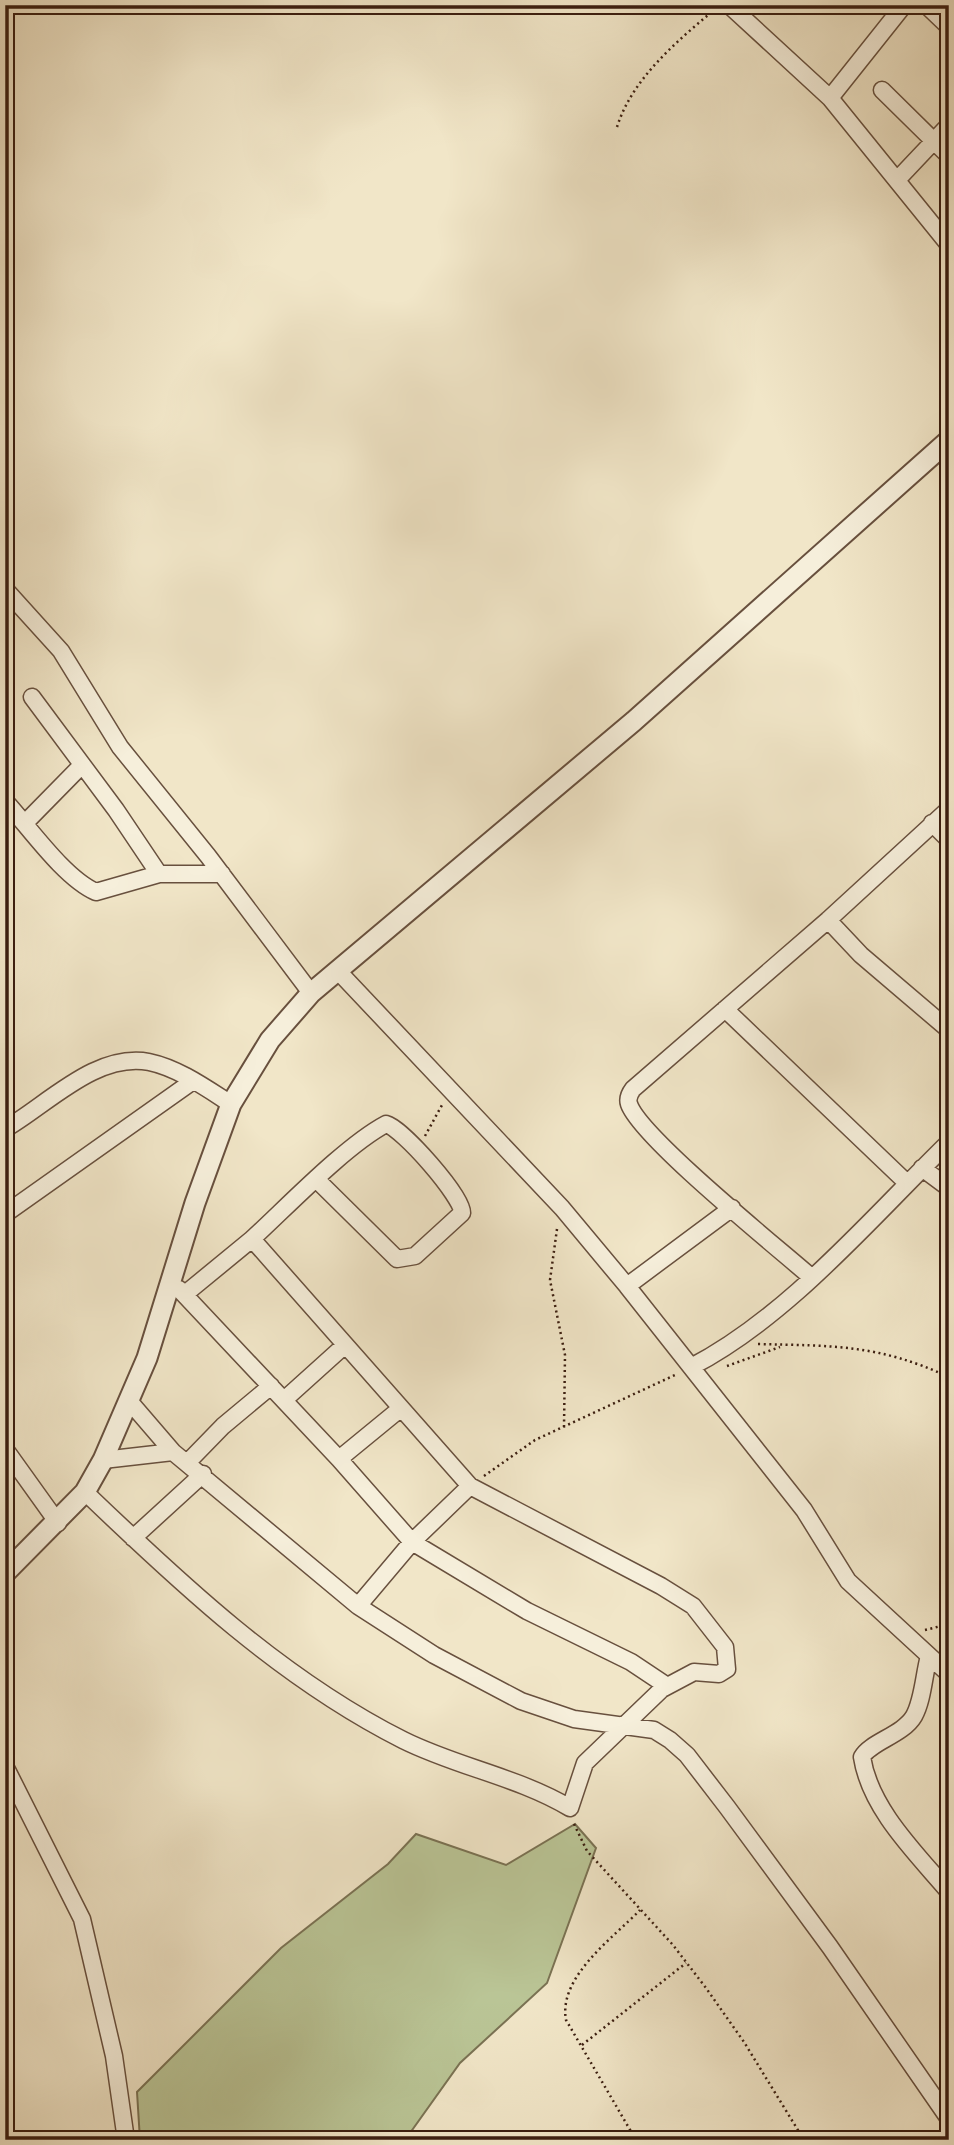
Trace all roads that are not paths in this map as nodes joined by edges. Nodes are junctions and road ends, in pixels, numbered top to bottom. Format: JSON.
{"nodes":[{"id":1,"x":729,"y":5,"type":"edge"},
{"id":2,"x":904,"y":5,"type":"edge"},
{"id":3,"x":926,"y":5,"type":"edge"},
{"id":4,"x":949,"y":27,"type":"edge"},
{"id":5,"x":882,"y":90,"type":"dead end"},
{"id":6,"x":830,"y":98,"type":"junction"},
{"id":7,"x":949,"y":125,"type":"edge"},
{"id":8,"x":934,"y":141,"type":"junction"},
{"id":9,"x":949,"y":156,"type":"edge"},
{"id":10,"x":897,"y":180,"type":"junction"},
{"id":11,"x":949,"y":246,"type":"edge"},
{"id":12,"x":949,"y":440,"type":"edge"},
{"id":13,"x":5,"y":589,"type":"edge"},
{"id":14,"x":32,"y":697,"type":"dead end"},
{"id":15,"x":81,"y":766,"type":"junction"},
{"id":16,"x":5,"y":801,"type":"edge"},
{"id":17,"x":949,"y":809,"type":"edge"},
{"id":18,"x":25,"y":822,"type":"junction"},
{"id":19,"x":932,"y":823,"type":"junction"},
{"id":20,"x":949,"y":840,"type":"edge"},
{"id":21,"x":159,"y":874,"type":"junction"},
{"id":22,"x":222,"y":874,"type":"junction"},
{"id":23,"x":828,"y":920,"type":"junction"},
{"id":24,"x":338,"y":971,"type":"junction"},
{"id":25,"x":312,"y":993,"type":"junction"},
{"id":26,"x":725,"y":1009,"type":"junction"},
{"id":27,"x":949,"y":1030,"type":"edge"},
{"id":28,"x":193,"y":1081,"type":"junction"},
{"id":29,"x":230,"y":1104,"type":"junction"},
{"id":30,"x":5,"y":1129,"type":"edge"},
{"id":31,"x":949,"y":1142,"type":"edge"},
{"id":32,"x":922,"y":1168,"type":"junction"},
{"id":33,"x":317,"y":1180,"type":"junction"},
{"id":34,"x":907,"y":1183,"type":"junction"},
{"id":35,"x":949,"y":1188,"type":"edge"},
{"id":36,"x":732,"y":1208,"type":"junction"},
{"id":37,"x":5,"y":1214,"type":"edge"},
{"id":38,"x":252,"y":1239,"type":"junction"},
{"id":39,"x":811,"y":1277,"type":"junction"},
{"id":40,"x":626,"y":1286,"type":"junction"},
{"id":41,"x":178,"y":1289,"type":"junction"},
{"id":42,"x":345,"y":1345,"type":"junction"},
{"id":43,"x":696,"y":1365,"type":"junction"},
{"id":44,"x":271,"y":1386,"type":"junction"},
{"id":45,"x":284,"y":1400,"type":"junction"},
{"id":46,"x":130,"y":1402,"type":"junction"},
{"id":47,"x":400,"y":1409,"type":"junction"},
{"id":48,"x":5,"y":1449,"type":"edge"},
{"id":49,"x":173,"y":1452,"type":"junction"},
{"id":50,"x":339,"y":1459,"type":"junction"},
{"id":51,"x":103,"y":1460,"type":"junction"},
{"id":52,"x":187,"y":1462,"type":"junction"},
{"id":53,"x":203,"y":1474,"type":"junction"},
{"id":54,"x":470,"y":1486,"type":"junction"},
{"id":55,"x":85,"y":1492,"type":"junction"},
{"id":56,"x":58,"y":1523,"type":"junction"},
{"id":57,"x":133,"y":1538,"type":"junction"},
{"id":58,"x":412,"y":1542,"type":"junction"},
{"id":59,"x":5,"y":1573,"type":"edge"},
{"id":60,"x":358,"y":1606,"type":"junction"},
{"id":61,"x":929,"y":1656,"type":"junction"},
{"id":62,"x":949,"y":1674,"type":"edge"},
{"id":63,"x":667,"y":1686,"type":"junction"},
{"id":64,"x":626,"y":1724,"type":"junction"},
{"id":65,"x":5,"y":1766,"type":"edge"},
{"id":66,"x":949,"y":1892,"type":"edge"},
{"id":67,"x":949,"y":2119,"type":"edge"},
{"id":68,"x":126,"y":2140,"type":"edge"}],
"edges":[{"from":1,"to":6,"type":"street"},
{"from":2,"to":6,"type":"street"},
{"from":3,"to":4,"type":"street"},
{"from":5,"to":8,"type":"street"},
{"from":6,"to":10,"type":"street"},
{"from":7,"to":8,"type":"street"},
{"from":8,"to":9,"type":"street"},
{"from":8,"to":10,"type":"street"},
{"from":10,"to":11,"type":"street"},
{"from":12,"to":24,"type":"street"},
{"from":13,"to":22,"type":"street"},
{"from":14,"to":15,"type":"street"},
{"from":15,"to":18,"type":"street"},
{"from":15,"to":21,"type":"street"},
{"from":16,"to":18,"type":"street"},
{"from":17,"to":19,"type":"street"},
{"from":18,"to":21,"type":"street"},
{"from":19,"to":20,"type":"street"},
{"from":19,"to":23,"type":"street"},
{"from":21,"to":22,"type":"street"},
{"from":22,"to":25,"type":"street"},
{"from":23,"to":26,"type":"street"},
{"from":23,"to":27,"type":"street"},
{"from":24,"to":25,"type":"street"},
{"from":24,"to":40,"type":"street"},
{"from":25,"to":29,"type":"street"},
{"from":26,"to":34,"type":"street"},
{"from":26,"to":36,"type":"street"},
{"from":28,"to":29,"type":"street"},
{"from":28,"to":30,"type":"street"},
{"from":28,"to":37,"type":"street"},
{"from":29,"to":41,"type":"street"},
{"from":31,"to":32,"type":"street"},
{"from":32,"to":34,"type":"street"},
{"from":32,"to":35,"type":"street"},
{"from":33,"to":33,"type":"street"},
{"from":33,"to":38,"type":"street"},
{"from":34,"to":39,"type":"street"},
{"from":36,"to":39,"type":"street"},
{"from":36,"to":40,"type":"street"},
{"from":38,"to":41,"type":"street"},
{"from":38,"to":42,"type":"street"},
{"from":39,"to":43,"type":"street"},
{"from":40,"to":43,"type":"street"},
{"from":41,"to":44,"type":"street"},
{"from":41,"to":46,"type":"street"},
{"from":42,"to":45,"type":"street"},
{"from":42,"to":47,"type":"street"},
{"from":43,"to":61,"type":"street"},
{"from":44,"to":45,"type":"street"},
{"from":44,"to":52,"type":"street"},
{"from":45,"to":50,"type":"street"},
{"from":46,"to":49,"type":"street"},
{"from":46,"to":51,"type":"street"},
{"from":47,"to":50,"type":"street"},
{"from":47,"to":54,"type":"street"},
{"from":48,"to":56,"type":"street"},
{"from":49,"to":51,"type":"street"},
{"from":49,"to":52,"type":"street"},
{"from":50,"to":58,"type":"street"},
{"from":51,"to":55,"type":"street"},
{"from":52,"to":53,"type":"street"},
{"from":53,"to":57,"type":"street"},
{"from":53,"to":60,"type":"street"},
{"from":54,"to":58,"type":"street"},
{"from":54,"to":63,"type":"street"},
{"from":55,"to":56,"type":"street"},
{"from":55,"to":57,"type":"street"},
{"from":56,"to":59,"type":"street"},
{"from":57,"to":64,"type":"street"},
{"from":58,"to":60,"type":"street"},
{"from":58,"to":63,"type":"street"},
{"from":60,"to":64,"type":"street"},
{"from":61,"to":62,"type":"street"},
{"from":61,"to":66,"type":"street"},
{"from":63,"to":64,"type":"street"},
{"from":64,"to":67,"type":"street"},
{"from":65,"to":68,"type":"street"}]}
